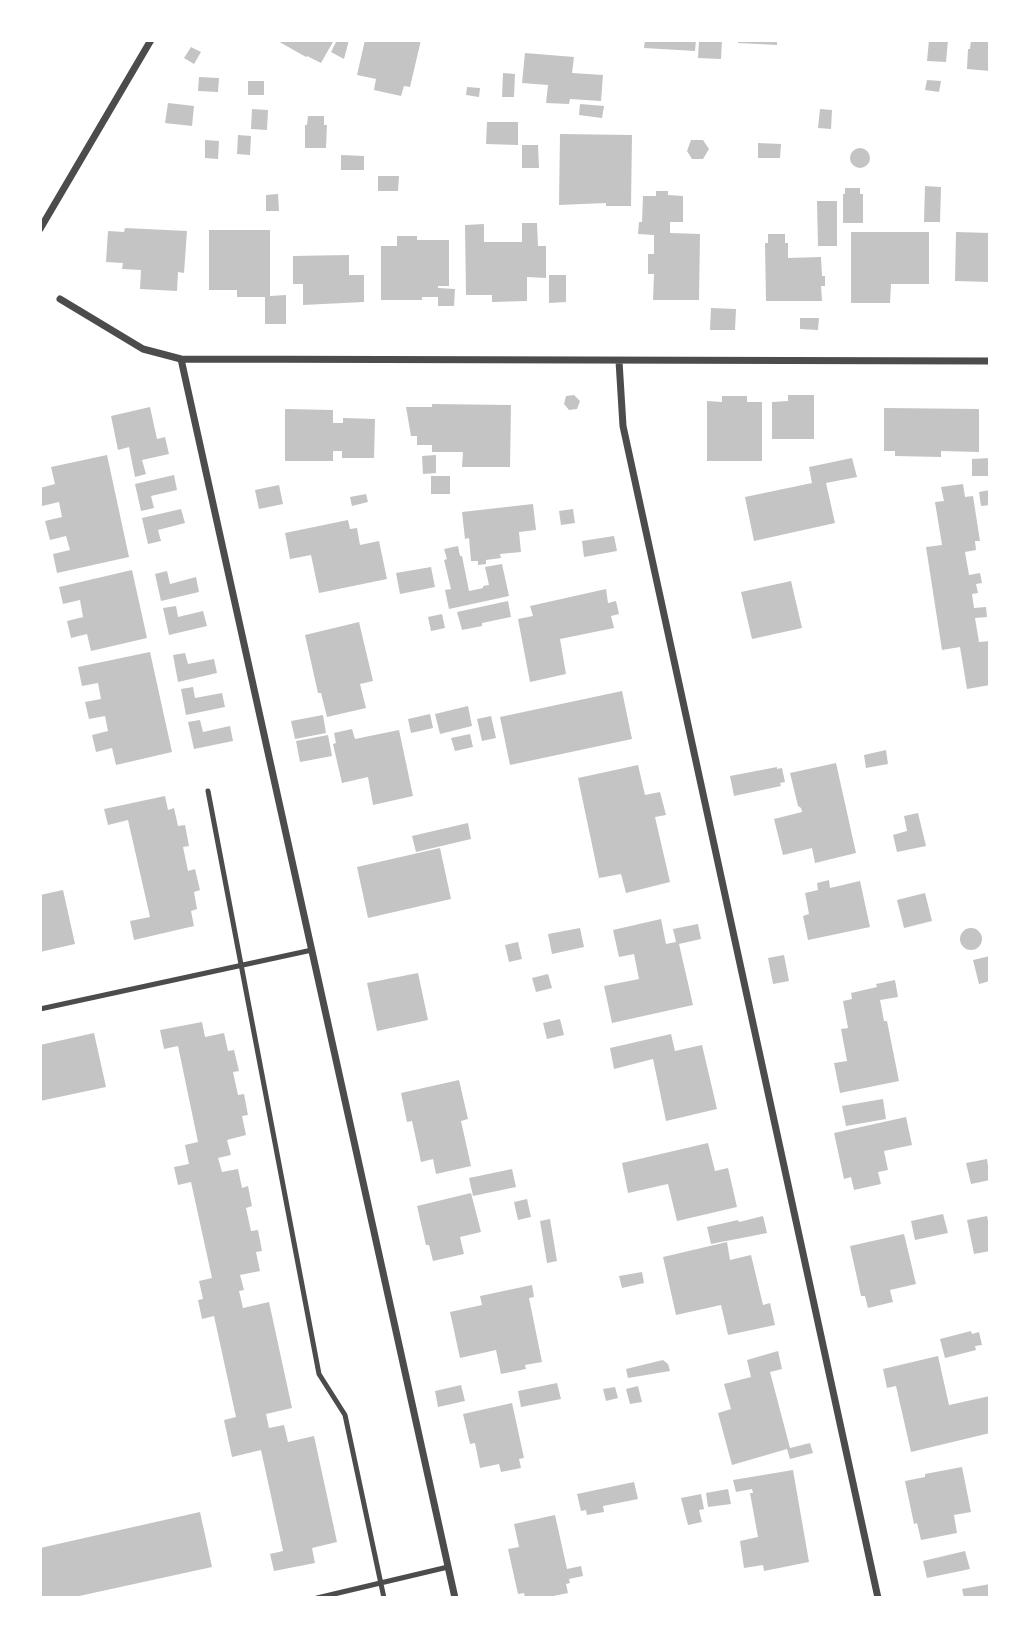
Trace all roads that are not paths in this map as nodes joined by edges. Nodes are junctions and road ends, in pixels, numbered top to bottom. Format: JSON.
{"nodes":[{"id":1,"x":151,"y":40,"type":"edge"},
{"id":2,"x":40,"y":229,"type":"edge"},
{"id":3,"x":60,"y":299,"type":"dead end"},
{"id":4,"x":181,"y":359,"type":"junction"},
{"id":5,"x":619,"y":361,"type":"junction"},
{"id":6,"x":990,"y":361,"type":"edge"},
{"id":7,"x":208,"y":792,"type":"dead end"},
{"id":8,"x":312,"y":950,"type":"junction"},
{"id":9,"x":241,"y":965,"type":"junction"},
{"id":10,"x":40,"y":1009,"type":"edge"},
{"id":11,"x":448,"y":1567,"type":"junction"},
{"id":12,"x":381,"y":1583,"type":"junction"},
{"id":13,"x":317,"y":1598,"type":"edge"},
{"id":14,"x":384,"y":1598,"type":"edge"},
{"id":15,"x":455,"y":1598,"type":"edge"},
{"id":16,"x":878,"y":1598,"type":"edge"}],
"edges":[{"from":1,"to":2,"type":"street"},
{"from":3,"to":4,"type":"street"},
{"from":4,"to":5,"type":"street"},
{"from":4,"to":8,"type":"street"},
{"from":5,"to":6,"type":"street"},
{"from":5,"to":16,"type":"street"},
{"from":7,"to":9,"type":"lane"},
{"from":8,"to":9,"type":"lane"},
{"from":8,"to":11,"type":"street"},
{"from":9,"to":10,"type":"lane"},
{"from":9,"to":12,"type":"lane"},
{"from":11,"to":12,"type":"lane"},
{"from":11,"to":15,"type":"street"},
{"from":12,"to":13,"type":"lane"},
{"from":12,"to":14,"type":"lane"}]}
